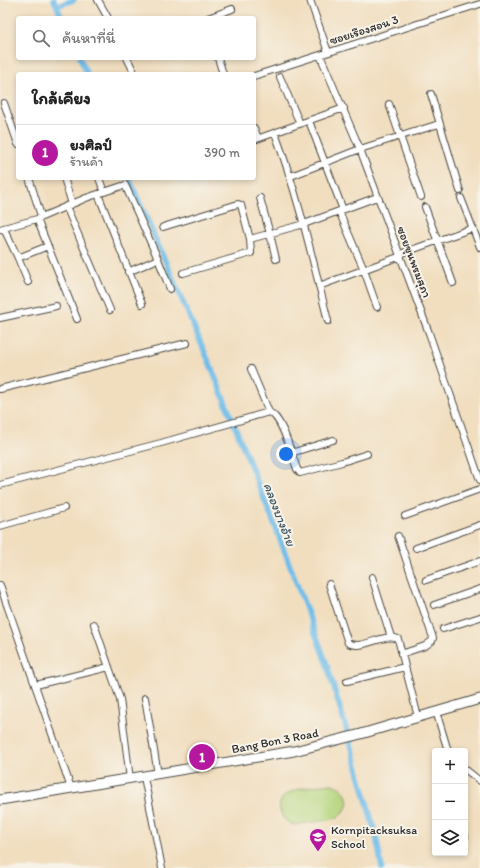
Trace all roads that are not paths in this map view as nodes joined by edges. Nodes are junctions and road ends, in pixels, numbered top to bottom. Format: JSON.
{"nodes":[{"id":1,"x":98,"y":0,"type":"edge"},
{"id":2,"x":310,"y":0,"type":"edge"},
{"id":3,"x":480,"y":4,"type":"edge"},
{"id":4,"x":232,"y":8,"type":"dead end"},
{"id":5,"x":107,"y":16,"type":"edge"},
{"id":6,"x":213,"y":16,"type":"edge"},
{"id":7,"x":328,"y":52,"type":"junction"},
{"id":8,"x":320,"y":55,"type":"junction"},
{"id":9,"x":128,"y":60,"type":"edge"},
{"id":10,"x":219,"y":60,"type":"edge"},
{"id":11,"x":134,"y":72,"type":"edge"},
{"id":12,"x":222,"y":72,"type":"edge"},
{"id":13,"x":256,"y":75,"type":"edge"},
{"id":14,"x":280,"y":77,"type":"dead end"},
{"id":15,"x":430,"y":94,"type":"dead end"},
{"id":16,"x":4,"y":103,"type":"dead end"},
{"id":17,"x":389,"y":104,"type":"dead end"},
{"id":18,"x":344,"y":108,"type":"junction"},
{"id":19,"x":309,"y":121,"type":"junction"},
{"id":20,"x":300,"y":124,"type":"junction"},
{"id":21,"x":439,"y":124,"type":"junction"},
{"id":22,"x":276,"y":133,"type":"junction"},
{"id":23,"x":401,"y":136,"type":"junction"},
{"id":24,"x":16,"y":138,"type":"edge"},
{"id":25,"x":256,"y":139,"type":"edge"},
{"id":26,"x":360,"y":149,"type":"junction"},
{"id":27,"x":325,"y":164,"type":"junction"},
{"id":28,"x":291,"y":176,"type":"junction"},
{"id":29,"x":30,"y":180,"type":"edge"},
{"id":30,"x":64,"y":180,"type":"edge"},
{"id":31,"x":99,"y":180,"type":"edge"},
{"id":32,"x":101,"y":193,"type":"junction"},
{"id":33,"x":377,"y":197,"type":"junction"},
{"id":34,"x":421,"y":197,"type":"dead end"},
{"id":35,"x":260,"y":198,"type":"dead end"},
{"id":36,"x":69,"y":205,"type":"junction"},
{"id":37,"x":425,"y":207,"type":"dead end"},
{"id":38,"x":341,"y":211,"type":"junction"},
{"id":39,"x":39,"y":217,"type":"junction"},
{"id":40,"x":304,"y":224,"type":"junction"},
{"id":41,"x":163,"y":227,"type":"dead end"},
{"id":42,"x":473,"y":228,"type":"junction"},
{"id":43,"x":3,"y":230,"type":"edge"},
{"id":44,"x":270,"y":234,"type":"junction"},
{"id":45,"x":250,"y":239,"type":"junction"},
{"id":46,"x":437,"y":242,"type":"junction"},
{"id":47,"x":48,"y":246,"type":"junction"},
{"id":48,"x":480,"y":247,"type":"edge"},
{"id":49,"x":400,"y":255,"type":"junction"},
{"id":50,"x":18,"y":258,"type":"junction"},
{"id":51,"x":158,"y":259,"type":"junction"},
{"id":52,"x":276,"y":259,"type":"dead end"},
{"id":53,"x":364,"y":270,"type":"junction"},
{"id":54,"x":128,"y":272,"type":"junction"},
{"id":55,"x":183,"y":273,"type":"dead end"},
{"id":56,"x":28,"y":282,"type":"dead end"},
{"id":57,"x":453,"y":283,"type":"dead end"},
{"id":58,"x":319,"y":286,"type":"junction"},
{"id":59,"x":170,"y":289,"type":"dead end"},
{"id":60,"x":142,"y":304,"type":"dead end"},
{"id":61,"x":56,"y":306,"type":"dead end"},
{"id":62,"x":377,"y":307,"type":"dead end"},
{"id":63,"x":110,"y":310,"type":"dead end"},
{"id":64,"x":0,"y":318,"type":"edge"},
{"id":65,"x":77,"y":319,"type":"dead end"},
{"id":66,"x":328,"y":321,"type":"dead end"},
{"id":67,"x":187,"y":343,"type":"dead end"},
{"id":68,"x":251,"y":369,"type":"dead end"},
{"id":69,"x":0,"y":389,"type":"edge"},
{"id":70,"x":269,"y":412,"type":"junction"},
{"id":71,"x":333,"y":440,"type":"dead end"},
{"id":72,"x":291,"y":453,"type":"junction"},
{"id":73,"x":367,"y":454,"type":"dead end"},
{"id":74,"x":480,"y":480,"type":"edge"},
{"id":75,"x":0,"y":485,"type":"edge"},
{"id":76,"x":480,"y":489,"type":"edge"},
{"id":77,"x":64,"y":508,"type":"dead end"},
{"id":78,"x":405,"y":516,"type":"dead end"},
{"id":79,"x":480,"y":525,"type":"edge"},
{"id":80,"x":0,"y":526,"type":"edge"},
{"id":81,"x":398,"y":536,"type":"dead end"},
{"id":82,"x":416,"y":548,"type":"dead end"},
{"id":83,"x":480,"y":561,"type":"edge"},
{"id":84,"x":372,"y":577,"type":"dead end"},
{"id":85,"x":426,"y":580,"type":"dead end"},
{"id":86,"x":329,"y":584,"type":"dead end"},
{"id":87,"x":0,"y":585,"type":"edge"},
{"id":88,"x":480,"y":589,"type":"edge"},
{"id":89,"x":434,"y":605,"type":"dead end"},
{"id":90,"x":480,"y":617,"type":"edge"},
{"id":91,"x":94,"y":624,"type":"dead end"},
{"id":92,"x":443,"y":630,"type":"dead end"},
{"id":93,"x":391,"y":637,"type":"junction"},
{"id":94,"x":401,"y":654,"type":"junction"},
{"id":95,"x":405,"y":667,"type":"junction"},
{"id":96,"x":110,"y":668,"type":"junction"},
{"id":97,"x":347,"y":680,"type":"dead end"},
{"id":98,"x":36,"y":685,"type":"junction"},
{"id":99,"x":145,"y":698,"type":"dead end"},
{"id":100,"x":480,"y":699,"type":"edge"},
{"id":101,"x":436,"y":712,"type":"junction"},
{"id":102,"x":418,"y":718,"type":"junction"},
{"id":103,"x":447,"y":748,"type":"edge"},
{"id":104,"x":468,"y":771,"type":"edge"},
{"id":105,"x":158,"y":774,"type":"junction"},
{"id":106,"x":144,"y":777,"type":"junction"},
{"id":107,"x":130,"y":779,"type":"junction"},
{"id":108,"x":480,"y":781,"type":"edge"},
{"id":109,"x":72,"y":788,"type":"junction"},
{"id":110,"x":0,"y":800,"type":"edge"},
{"id":111,"x":162,"y":868,"type":"edge"}],
"edges":[{"from":1,"to":5,"type":"street"},
{"from":2,"to":7,"type":"street"},
{"from":3,"to":7,"type":"street","name":"ซอยเรืองสอน 3"},
{"from":4,"to":6,"type":"street"},
{"from":7,"to":8,"type":"street","name":"ซอยเรืองสอน 3"},
{"from":8,"to":13,"type":"street","name":"ซอยเรืองสอน 3"},
{"from":8,"to":18,"type":"street","name":"ซอยขุนพรมสุภา"},
{"from":9,"to":11,"type":"street"},
{"from":10,"to":12,"type":"street"},
{"from":14,"to":20,"type":"street"},
{"from":15,"to":21,"type":"street"},
{"from":16,"to":24,"type":"street"},
{"from":17,"to":23,"type":"street"},
{"from":18,"to":19,"type":"street"},
{"from":18,"to":26,"type":"street","name":"ซอยขุนพรมสุภา"},
{"from":19,"to":20,"type":"street"},
{"from":19,"to":27,"type":"street"},
{"from":20,"to":22,"type":"street"},
{"from":21,"to":23,"type":"street"},
{"from":21,"to":42,"type":"street"},
{"from":22,"to":25,"type":"street"},
{"from":22,"to":28,"type":"street"},
{"from":23,"to":26,"type":"street"},
{"from":23,"to":34,"type":"street"},
{"from":26,"to":27,"type":"street"},
{"from":26,"to":33,"type":"street","name":"ซอยขุนพรมสุภา"},
{"from":27,"to":28,"type":"street"},
{"from":27,"to":38,"type":"street"},
{"from":28,"to":40,"type":"street"},
{"from":29,"to":39,"type":"street"},
{"from":30,"to":36,"type":"street"},
{"from":31,"to":32,"type":"street"},
{"from":32,"to":36,"type":"street"},
{"from":32,"to":51,"type":"street"},
{"from":32,"to":54,"type":"street"},
{"from":33,"to":38,"type":"street"},
{"from":33,"to":49,"type":"street","name":"ซอยขุนพรมสุภา"},
{"from":35,"to":44,"type":"street"},
{"from":36,"to":39,"type":"street"},
{"from":36,"to":63,"type":"street"},
{"from":37,"to":46,"type":"street"},
{"from":38,"to":40,"type":"street"},
{"from":38,"to":53,"type":"street"},
{"from":39,"to":43,"type":"street"},
{"from":39,"to":47,"type":"street"},
{"from":40,"to":44,"type":"street"},
{"from":40,"to":58,"type":"street"},
{"from":41,"to":45,"type":"street"},
{"from":42,"to":46,"type":"street"},
{"from":42,"to":48,"type":"street"},
{"from":43,"to":50,"type":"street"},
{"from":44,"to":45,"type":"street"},
{"from":44,"to":52,"type":"street"},
{"from":45,"to":55,"type":"street"},
{"from":46,"to":49,"type":"street"},
{"from":46,"to":57,"type":"street"},
{"from":47,"to":50,"type":"street"},
{"from":47,"to":65,"type":"street"},
{"from":49,"to":53,"type":"street"},
{"from":49,"to":74,"type":"street","name":"ซอยขุนพรมสุภา"},
{"from":50,"to":56,"type":"street"},
{"from":51,"to":54,"type":"street"},
{"from":51,"to":59,"type":"street"},
{"from":53,"to":58,"type":"street"},
{"from":53,"to":62,"type":"street"},
{"from":54,"to":60,"type":"street"},
{"from":58,"to":66,"type":"street"},
{"from":61,"to":64,"type":"street"},
{"from":67,"to":69,"type":"street"},
{"from":68,"to":70,"type":"street"},
{"from":70,"to":72,"type":"street"},
{"from":70,"to":75,"type":"street"},
{"from":71,"to":72,"type":"street"},
{"from":72,"to":73,"type":"street"},
{"from":76,"to":78,"type":"street"},
{"from":77,"to":80,"type":"street"},
{"from":79,"to":82,"type":"street"},
{"from":81,"to":94,"type":"street"},
{"from":83,"to":85,"type":"street"},
{"from":84,"to":93,"type":"street"},
{"from":86,"to":93,"type":"street"},
{"from":87,"to":98,"type":"street"},
{"from":88,"to":89,"type":"street"},
{"from":90,"to":92,"type":"street"},
{"from":91,"to":96,"type":"street"},
{"from":93,"to":94,"type":"street"},
{"from":94,"to":95,"type":"street"},
{"from":95,"to":97,"type":"street"},
{"from":95,"to":102,"type":"street"},
{"from":96,"to":98,"type":"street"},
{"from":96,"to":107,"type":"street"},
{"from":98,"to":109,"type":"street"},
{"from":99,"to":105,"type":"street"},
{"from":100,"to":101,"type":"main road","name":"Bang Bon 3 Road"},
{"from":101,"to":102,"type":"main road","name":"Bang Bon 3 Road"},
{"from":101,"to":103,"type":"street"},
{"from":102,"to":105,"type":"main road","name":"Bang Bon 3 Road"},
{"from":104,"to":108,"type":"street"},
{"from":105,"to":106,"type":"main road","name":"Bang Bon 3 Road"},
{"from":106,"to":107,"type":"main road","name":"Bang Bon 3 Road"},
{"from":106,"to":111,"type":"street"},
{"from":107,"to":109,"type":"main road","name":"Bang Bon 3 Road"},
{"from":109,"to":110,"type":"main road","name":"Bang Bon 3 Road"}]}
